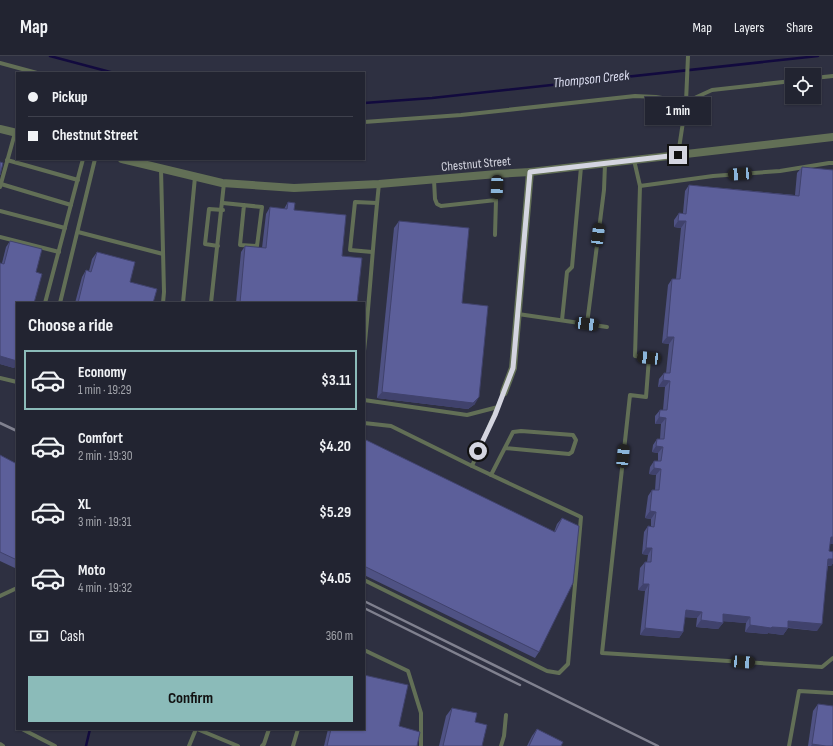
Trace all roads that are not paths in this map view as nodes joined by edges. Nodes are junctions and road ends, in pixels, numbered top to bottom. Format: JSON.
{"nodes":[{"id":1,"x":688,"y":56,"type":"edge"},
{"id":2,"x":0,"y":63,"type":"edge"},
{"id":3,"x":33,"y":72,"type":"edge"},
{"id":4,"x":833,"y":76,"type":"edge"},
{"id":5,"x":821,"y":77,"type":"edge"},
{"id":6,"x":785,"y":81,"type":"edge"},
{"id":7,"x":686,"y":102,"type":"junction"},
{"id":8,"x":365,"y":122,"type":"edge"},
{"id":9,"x":0,"y":129,"type":"edge"},
{"id":10,"x":16,"y":133,"type":"edge"},
{"id":11,"x":833,"y":137,"type":"edge"},
{"id":12,"x":678,"y":155,"type":"junction"},
{"id":13,"x":7,"y":160,"type":"junction"},
{"id":14,"x":84,"y":160,"type":"edge"},
{"id":15,"x":95,"y":160,"type":"edge"},
{"id":16,"x":126,"y":160,"type":"edge"},
{"id":17,"x":634,"y":160,"type":"junction"},
{"id":18,"x":833,"y":163,"type":"edge"},
{"id":19,"x":605,"y":164,"type":"junction"},
{"id":20,"x":581,"y":166,"type":"junction"},
{"id":21,"x":161,"y":168,"type":"junction"},
{"id":22,"x":530,"y":172,"type":"junction"},
{"id":23,"x":497,"y":174,"type":"junction"},
{"id":24,"x":195,"y":177,"type":"junction"},
{"id":25,"x":78,"y":180,"type":"junction"},
{"id":26,"x":434,"y":180,"type":"junction"},
{"id":27,"x":224,"y":183,"type":"junction"},
{"id":28,"x":379,"y":184,"type":"junction"},
{"id":29,"x":0,"y":186,"type":"edge"},
{"id":30,"x":640,"y":186,"type":"junction"},
{"id":31,"x":496,"y":200,"type":"junction"},
{"id":32,"x":223,"y":203,"type":"junction"},
{"id":33,"x":377,"y":203,"type":"junction"},
{"id":34,"x":71,"y":205,"type":"junction"},
{"id":35,"x":244,"y":205,"type":"junction"},
{"id":36,"x":222,"y":210,"type":"junction"},
{"id":37,"x":0,"y":211,"type":"edge"},
{"id":38,"x":65,"y":228,"type":"junction"},
{"id":39,"x":78,"y":232,"type":"junction"},
{"id":40,"x":495,"y":235,"type":"dead end"},
{"id":41,"x":0,"y":237,"type":"edge"},
{"id":42,"x":218,"y":246,"type":"junction"},
{"id":43,"x":59,"y":252,"type":"junction"},
{"id":44,"x":372,"y":252,"type":"junction"},
{"id":45,"x":163,"y":254,"type":"junction"},
{"id":46,"x":45,"y":302,"type":"edge"},
{"id":47,"x":60,"y":302,"type":"edge"},
{"id":48,"x":164,"y":302,"type":"edge"},
{"id":49,"x":183,"y":302,"type":"edge"},
{"id":50,"x":211,"y":302,"type":"edge"},
{"id":51,"x":518,"y":314,"type":"junction"},
{"id":52,"x":562,"y":320,"type":"junction"},
{"id":53,"x":587,"y":324,"type":"junction"},
{"id":54,"x":606,"y":327,"type":"dead end"},
{"id":55,"x":365,"y":342,"type":"edge"},
{"id":56,"x":0,"y":378,"type":"edge"},
{"id":57,"x":16,"y":382,"type":"edge"},
{"id":58,"x":504,"y":392,"type":"joint"},
{"id":59,"x":365,"y":400,"type":"edge"},
{"id":60,"x":498,"y":407,"type":"junction"},
{"id":61,"x":365,"y":423,"type":"edge"},
{"id":62,"x":505,"y":448,"type":"junction"},
{"id":63,"x":472,"y":466,"type":"junction"},
{"id":64,"x":491,"y":475,"type":"junction"},
{"id":65,"x":365,"y":580,"type":"edge"},
{"id":66,"x":16,"y":588,"type":"edge"},
{"id":67,"x":0,"y":596,"type":"edge"},
{"id":68,"x":365,"y":650,"type":"edge"},
{"id":69,"x":833,"y":658,"type":"edge"},
{"id":70,"x":833,"y":693,"type":"edge"},
{"id":71,"x":506,"y":715,"type":"dead end"},
{"id":72,"x":24,"y":730,"type":"edge"},
{"id":73,"x":196,"y":730,"type":"edge"},
{"id":74,"x":198,"y":730,"type":"edge"},
{"id":75,"x":269,"y":730,"type":"edge"},
{"id":76,"x":298,"y":730,"type":"edge"},
{"id":77,"x":46,"y":741,"type":"junction"},
{"id":78,"x":0,"y":744,"type":"edge"},
{"id":79,"x":3,"y":746,"type":"edge"},
{"id":80,"x":43,"y":746,"type":"edge"},
{"id":81,"x":55,"y":746,"type":"edge"},
{"id":82,"x":189,"y":746,"type":"edge"},
{"id":83,"x":238,"y":746,"type":"edge"},
{"id":84,"x":262,"y":746,"type":"edge"},
{"id":85,"x":293,"y":746,"type":"edge"},
{"id":86,"x":421,"y":746,"type":"edge"},
{"id":87,"x":501,"y":746,"type":"edge"},
{"id":88,"x":789,"y":746,"type":"edge"}],
"edges":[{"from":1,"to":7,"type":"lane"},
{"from":2,"to":3,"type":"lane"},
{"from":4,"to":5,"type":"lane"},
{"from":6,"to":7,"type":"lane"},
{"from":7,"to":8,"type":"lane"},
{"from":7,"to":12,"type":"lane"},
{"from":9,"to":10,"type":"street"},
{"from":10,"to":13,"type":"lane"},
{"from":11,"to":12,"type":"street","name":"Chestnut Street"},
{"from":12,"to":17,"type":"street","name":"Chestnut Street"},
{"from":13,"to":25,"type":"lane"},
{"from":13,"to":29,"type":"lane"},
{"from":14,"to":25,"type":"lane"},
{"from":15,"to":39,"type":"lane"},
{"from":16,"to":21,"type":"street","name":"Chestnut Street"},
{"from":17,"to":19,"type":"street","name":"Chestnut Street"},
{"from":17,"to":30,"type":"lane"},
{"from":18,"to":30,"type":"lane"},
{"from":19,"to":20,"type":"street","name":"Chestnut Street"},
{"from":19,"to":53,"type":"lane"},
{"from":20,"to":22,"type":"street","name":"Chestnut Street"},
{"from":20,"to":52,"type":"lane"},
{"from":21,"to":24,"type":"street","name":"Chestnut Street"},
{"from":21,"to":45,"type":"lane"},
{"from":22,"to":23,"type":"street","name":"Chestnut Street"},
{"from":22,"to":51,"type":"street"},
{"from":23,"to":26,"type":"street","name":"Chestnut Street"},
{"from":23,"to":31,"type":"lane"},
{"from":24,"to":27,"type":"street","name":"Chestnut Street"},
{"from":24,"to":49,"type":"lane"},
{"from":25,"to":34,"type":"lane"},
{"from":26,"to":28,"type":"street","name":"Chestnut Street"},
{"from":26,"to":31,"type":"lane"},
{"from":27,"to":28,"type":"street","name":"Chestnut Street"},
{"from":27,"to":32,"type":"lane"},
{"from":28,"to":33,"type":"lane"},
{"from":29,"to":34,"type":"lane"},
{"from":30,"to":69,"type":"lane"},
{"from":31,"to":40,"type":"lane"},
{"from":32,"to":35,"type":"lane"},
{"from":32,"to":36,"type":"lane"},
{"from":33,"to":44,"type":"lane"},
{"from":33,"to":44,"type":"lane"},
{"from":34,"to":38,"type":"lane"},
{"from":35,"to":35,"type":"lane"},
{"from":36,"to":42,"type":"lane"},
{"from":36,"to":42,"type":"lane"},
{"from":37,"to":38,"type":"lane"},
{"from":38,"to":43,"type":"lane"},
{"from":39,"to":45,"type":"lane"},
{"from":39,"to":47,"type":"lane"},
{"from":41,"to":43,"type":"lane"},
{"from":42,"to":50,"type":"lane"},
{"from":43,"to":46,"type":"lane"},
{"from":44,"to":55,"type":"lane"},
{"from":45,"to":48,"type":"lane"},
{"from":51,"to":52,"type":"lane"},
{"from":51,"to":58,"type":"street"},
{"from":52,"to":53,"type":"lane"},
{"from":53,"to":54,"type":"lane"},
{"from":56,"to":57,"type":"lane"},
{"from":58,"to":60,"type":"lane"},
{"from":59,"to":60,"type":"lane"},
{"from":60,"to":63,"type":"lane"},
{"from":61,"to":63,"type":"lane"},
{"from":62,"to":62,"type":"lane"},
{"from":62,"to":64,"type":"lane"},
{"from":63,"to":64,"type":"lane"},
{"from":64,"to":65,"type":"lane"},
{"from":66,"to":67,"type":"lane"},
{"from":68,"to":86,"type":"lane"},
{"from":70,"to":88,"type":"lane"},
{"from":71,"to":87,"type":"lane"},
{"from":72,"to":77,"type":"lane"},
{"from":73,"to":82,"type":"lane"},
{"from":74,"to":83,"type":"lane"},
{"from":75,"to":84,"type":"lane"},
{"from":76,"to":85,"type":"lane"},
{"from":77,"to":80,"type":"lane"},
{"from":77,"to":81,"type":"lane"},
{"from":78,"to":79,"type":"lane"}]}
